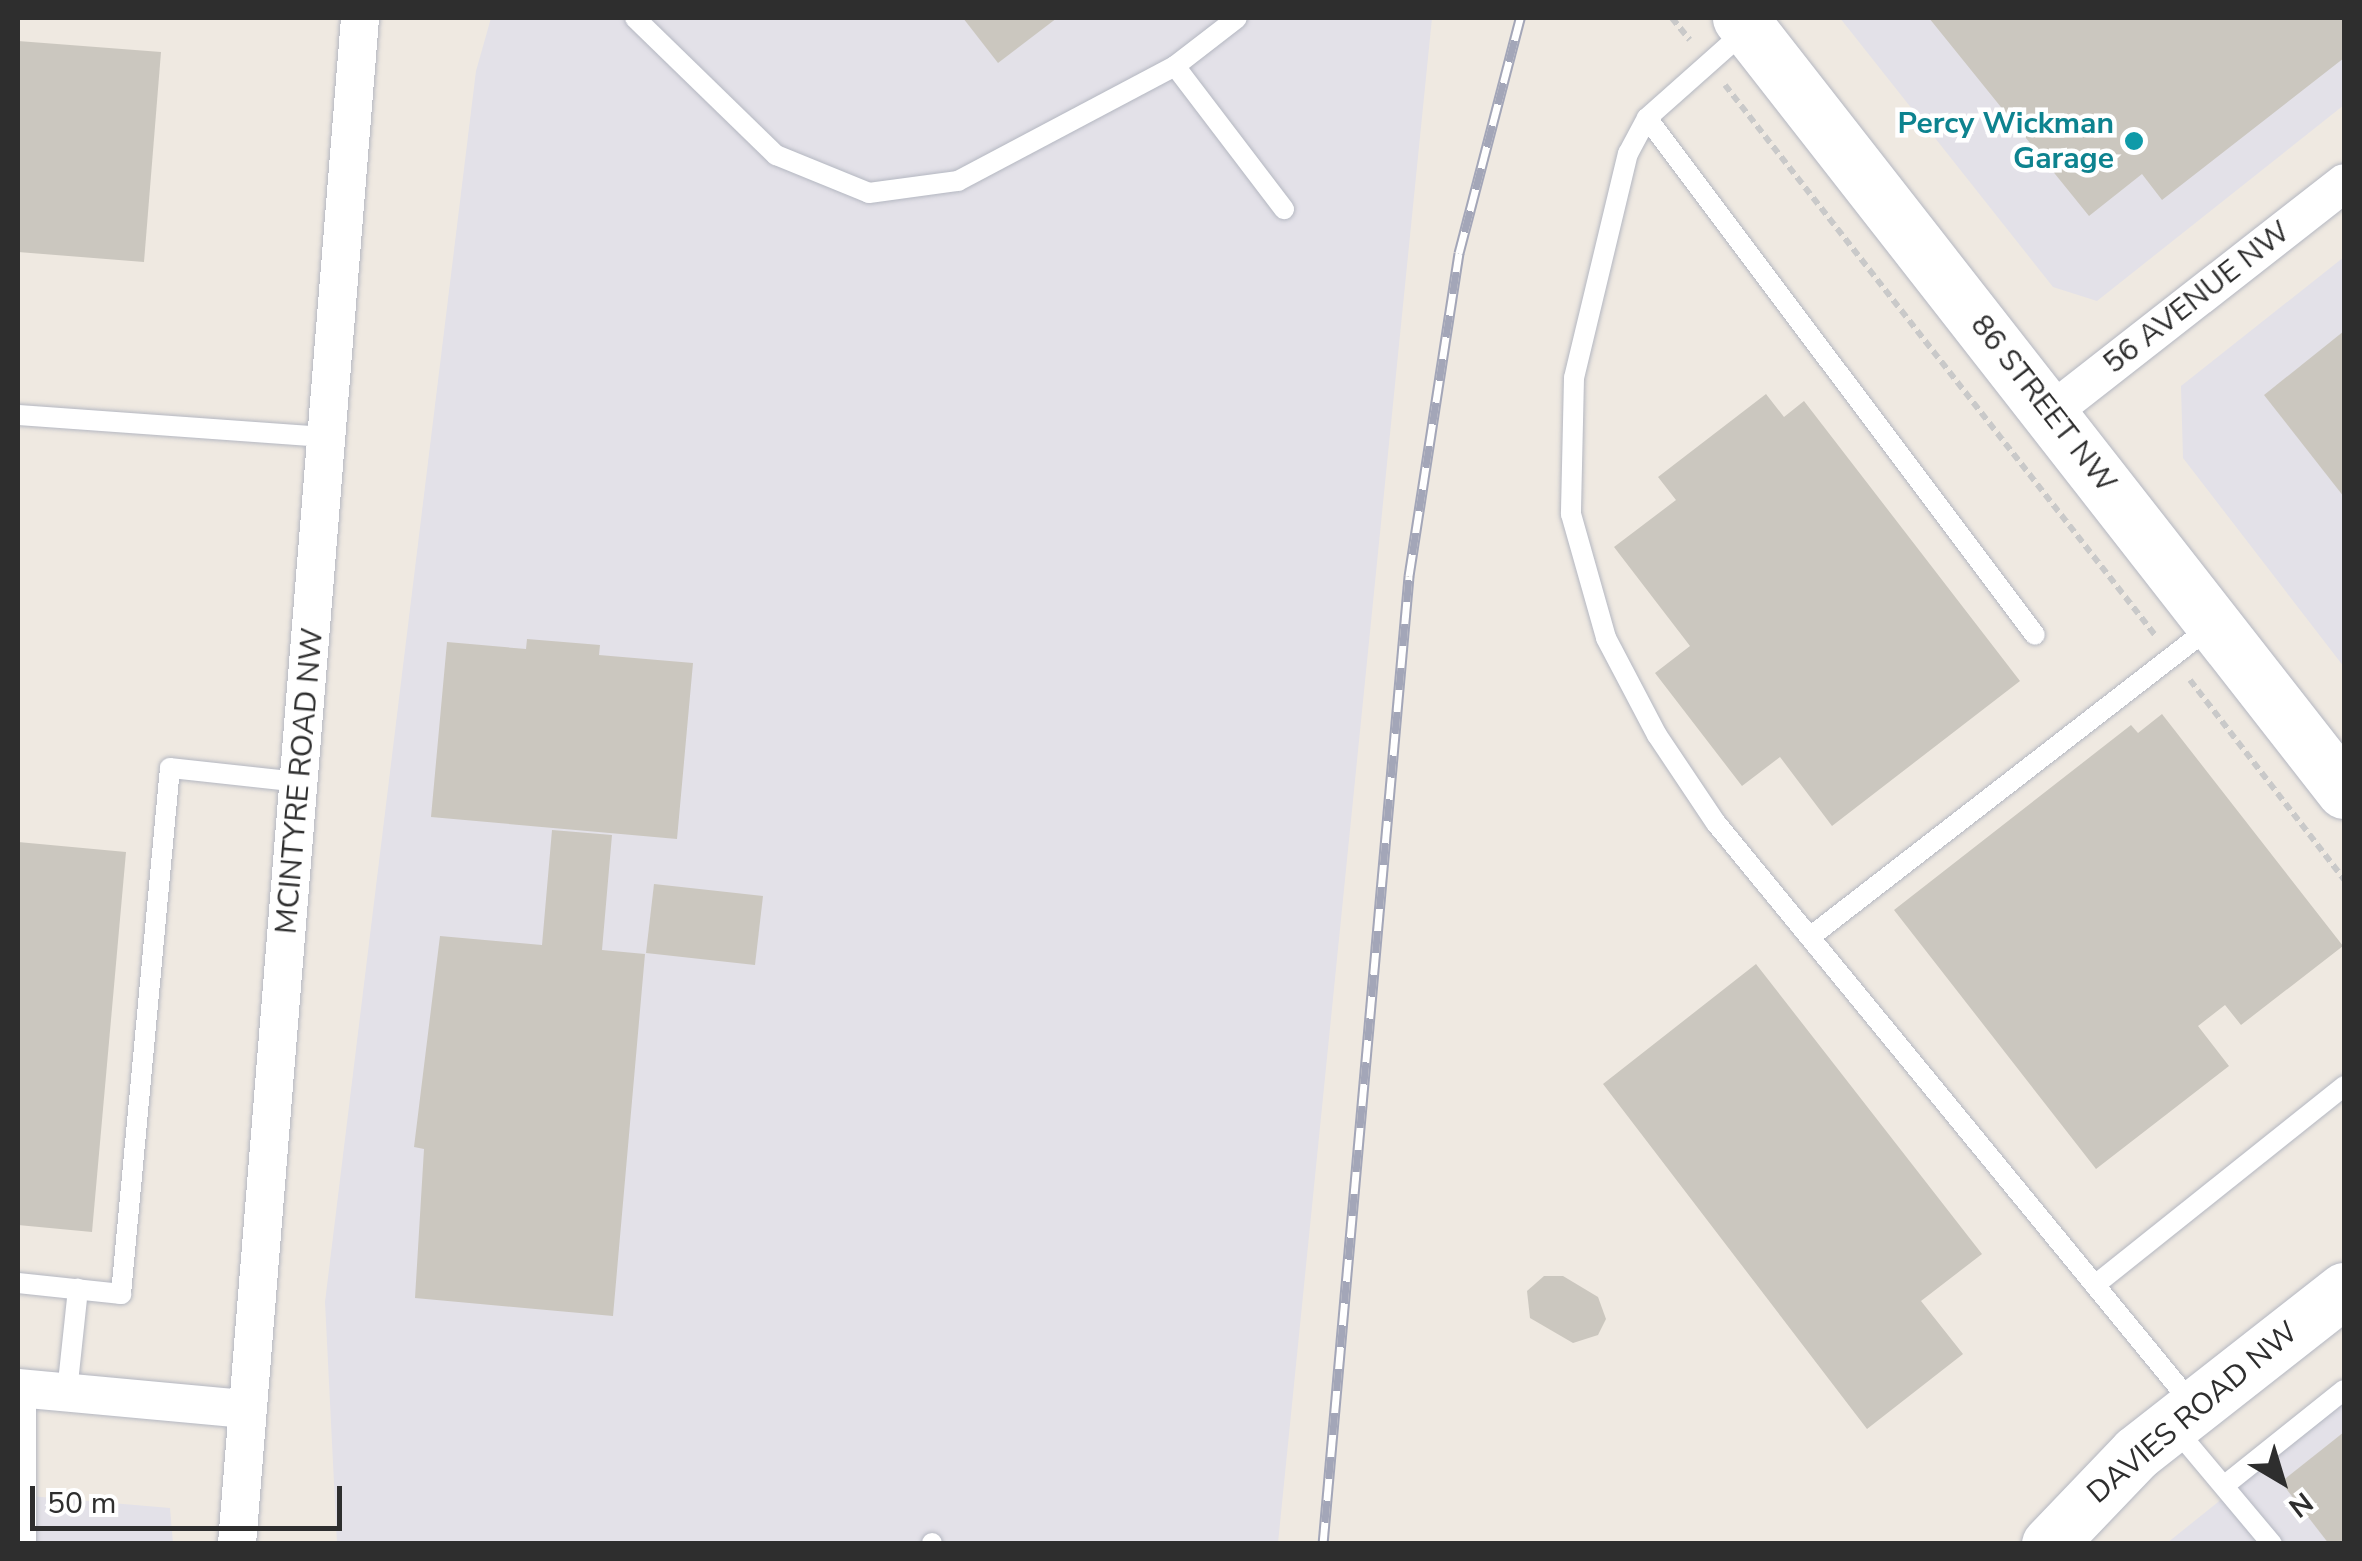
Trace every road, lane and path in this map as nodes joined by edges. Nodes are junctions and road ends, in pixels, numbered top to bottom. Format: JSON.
{"nodes":[{"id":1,"x":360,"y":18,"type":"edge"},
{"id":2,"x":635,"y":18,"type":"edge"},
{"id":3,"x":1237,"y":18,"type":"edge"},
{"id":4,"x":1672,"y":18,"type":"edge"},
{"id":5,"x":1744,"y":23,"type":"edge"},
{"id":6,"x":1707,"y":62,"type":"junction"},
{"id":7,"x":1175,"y":66,"type":"junction"},
{"id":8,"x":1647,"y":118,"type":"junction"},
{"id":9,"x":2344,"y":183,"type":"edge"},
{"id":10,"x":1284,"y":209,"type":"dead end"},
{"id":11,"x":2050,"y":413,"type":"junction"},
{"id":12,"x":18,"y":415,"type":"edge"},
{"id":13,"x":328,"y":437,"type":"junction"},
{"id":14,"x":2214,"y":624,"type":"junction"},
{"id":15,"x":2035,"y":635,"type":"dead end"},
{"id":16,"x":2172,"y":657,"type":"junction"},
{"id":17,"x":300,"y":782,"type":"junction"},
{"id":18,"x":2344,"y":791,"type":"edge"},
{"id":19,"x":2344,"y":879,"type":"edge"},
{"id":20,"x":1810,"y":937,"type":"junction"},
{"id":21,"x":2344,"y":1086,"type":"edge"},
{"id":22,"x":18,"y":1283,"type":"edge"},
{"id":23,"x":2095,"y":1285,"type":"junction"},
{"id":24,"x":78,"y":1290,"type":"junction"},
{"id":25,"x":2344,"y":1290,"type":"edge"},
{"id":26,"x":22,"y":1388,"type":"edge"},
{"id":27,"x":2344,"y":1390,"type":"edge"},
{"id":28,"x":67,"y":1392,"type":"junction"},
{"id":29,"x":246,"y":1408,"type":"junction"},
{"id":30,"x":2184,"y":1416,"type":"junction"},
{"id":31,"x":2225,"y":1485,"type":"junction"},
{"id":32,"x":21,"y":1506,"type":"edge"},
{"id":33,"x":26,"y":1544,"type":"edge"},
{"id":34,"x":238,"y":1544,"type":"edge"},
{"id":35,"x":2049,"y":1544,"type":"edge"},
{"id":36,"x":2272,"y":1544,"type":"edge"}],
"edges":[{"from":1,"to":13,"type":"street","name":"MCINTYRE ROAD NW"},
{"from":2,"to":7,"type":"lane"},
{"from":3,"to":7,"type":"lane"},
{"from":4,"to":6,"type":"path"},
{"from":5,"to":6,"type":"lane"},
{"from":5,"to":11,"type":"street","name":"86 STREET NW"},
{"from":6,"to":8,"type":"lane"},
{"from":6,"to":16,"type":"path"},
{"from":7,"to":10,"type":"lane"},
{"from":8,"to":15,"type":"lane"},
{"from":8,"to":20,"type":"lane"},
{"from":9,"to":11,"type":"street","name":"56 AVENUE NW"},
{"from":11,"to":14,"type":"street","name":"86 STREET NW"},
{"from":12,"to":13,"type":"lane"},
{"from":13,"to":17,"type":"street","name":"MCINTYRE ROAD NW"},
{"from":14,"to":16,"type":"lane"},
{"from":14,"to":18,"type":"street","name":"86 STREET NW"},
{"from":16,"to":19,"type":"path"},
{"from":16,"to":20,"type":"lane"},
{"from":17,"to":24,"type":"lane"},
{"from":17,"to":29,"type":"street","name":"MCINTYRE ROAD NW"},
{"from":20,"to":23,"type":"lane"},
{"from":21,"to":23,"type":"lane"},
{"from":22,"to":24,"type":"lane"},
{"from":23,"to":30,"type":"lane"},
{"from":24,"to":28,"type":"lane"},
{"from":25,"to":30,"type":"street","name":"DAVIES ROAD NW"},
{"from":26,"to":28,"type":"street"},
{"from":26,"to":32,"type":"lane"},
{"from":27,"to":31,"type":"lane"},
{"from":28,"to":29,"type":"street"},
{"from":29,"to":34,"type":"street","name":"MCINTYRE ROAD NW"},
{"from":30,"to":31,"type":"lane"},
{"from":30,"to":35,"type":"street","name":"DAVIES ROAD NW"},
{"from":31,"to":36,"type":"lane"},
{"from":32,"to":33,"type":"lane"}]}
